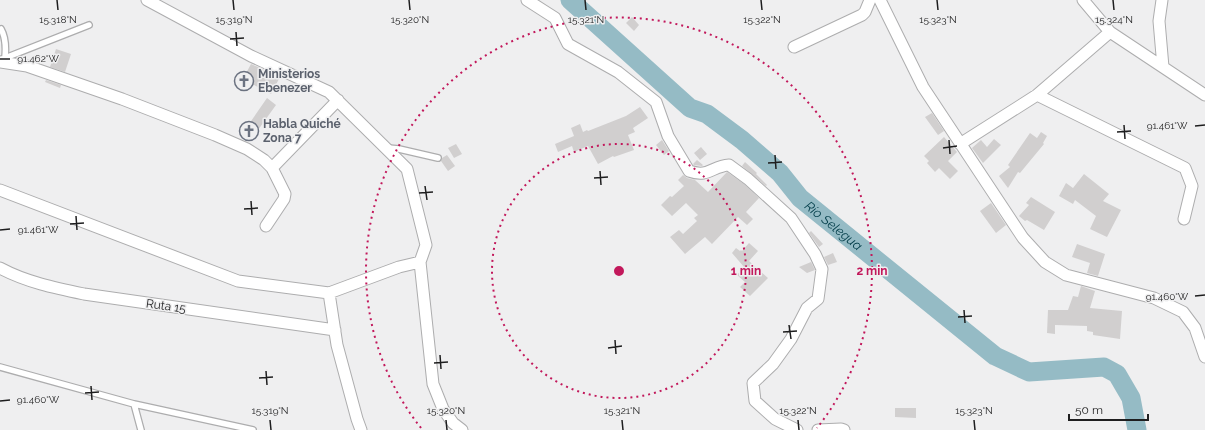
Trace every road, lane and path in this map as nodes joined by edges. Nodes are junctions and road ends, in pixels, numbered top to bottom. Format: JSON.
{"nodes":[{"id":1,"x":147,"y":0,"type":"edge"},
{"id":2,"x":526,"y":0,"type":"edge"},
{"id":3,"x":870,"y":0,"type":"edge"},
{"id":4,"x":880,"y":0,"type":"edge"},
{"id":5,"x":1083,"y":0,"type":"edge"},
{"id":6,"x":1162,"y":0,"type":"edge"},
{"id":7,"x":89,"y":25,"type":"dead end"},
{"id":8,"x":1,"y":29,"type":"edge"},
{"id":9,"x":1110,"y":32,"type":"junction"},
{"id":10,"x":794,"y":47,"type":"dead end"},
{"id":11,"x":2,"y":60,"type":"edge"},
{"id":12,"x":1163,"y":67,"type":"junction"},
{"id":13,"x":1037,"y":95,"type":"junction"},
{"id":14,"x":1205,"y":95,"type":"edge"},
{"id":15,"x":338,"y":100,"type":"junction"},
{"id":16,"x":960,"y":144,"type":"junction"},
{"id":17,"x":386,"y":148,"type":"junction"},
{"id":18,"x":438,"y":158,"type":"dead end"},
{"id":19,"x":272,"y":168,"type":"junction"},
{"id":20,"x":0,"y":190,"type":"edge"},
{"id":21,"x":1184,"y":219,"type":"dead end"},
{"id":22,"x":266,"y":226,"type":"dead end"},
{"id":23,"x":420,"y":262,"type":"junction"},
{"id":24,"x":0,"y":268,"type":"edge"},
{"id":25,"x":329,"y":293,"type":"junction"},
{"id":26,"x":335,"y":330,"type":"junction"},
{"id":27,"x":1205,"y":354,"type":"edge"},
{"id":28,"x":0,"y":367,"type":"edge"},
{"id":29,"x":134,"y":404,"type":"junction"},
{"id":30,"x":141,"y":430,"type":"edge"},
{"id":31,"x":253,"y":430,"type":"edge"},
{"id":32,"x":361,"y":430,"type":"edge"},
{"id":33,"x":462,"y":430,"type":"edge"},
{"id":34,"x":797,"y":430,"type":"edge"},
{"id":35,"x":818,"y":430,"type":"edge"},
{"id":36,"x":844,"y":430,"type":"edge"}],
"edges":[{"from":1,"to":15,"type":"street"},
{"from":2,"to":34,"type":"street"},
{"from":3,"to":10,"type":"street"},
{"from":4,"to":16,"type":"street"},
{"from":5,"to":9,"type":"street"},
{"from":6,"to":12,"type":"street"},
{"from":7,"to":11,"type":"lane"},
{"from":8,"to":11,"type":"lane"},
{"from":9,"to":12,"type":"street"},
{"from":9,"to":13,"type":"street"},
{"from":11,"to":19,"type":"street"},
{"from":12,"to":14,"type":"street"},
{"from":13,"to":16,"type":"street"},
{"from":13,"to":21,"type":"street"},
{"from":15,"to":17,"type":"street"},
{"from":15,"to":19,"type":"street"},
{"from":16,"to":27,"type":"street"},
{"from":17,"to":18,"type":"lane"},
{"from":17,"to":23,"type":"street"},
{"from":19,"to":22,"type":"street"},
{"from":20,"to":25,"type":"street"},
{"from":23,"to":25,"type":"street"},
{"from":23,"to":33,"type":"street"},
{"from":24,"to":26,"type":"street","name":"Ruta 15"},
{"from":25,"to":26,"type":"street"},
{"from":26,"to":32,"type":"street"},
{"from":28,"to":29,"type":"lane"},
{"from":29,"to":30,"type":"lane"},
{"from":29,"to":31,"type":"lane"},
{"from":35,"to":36,"type":"street"}]}
